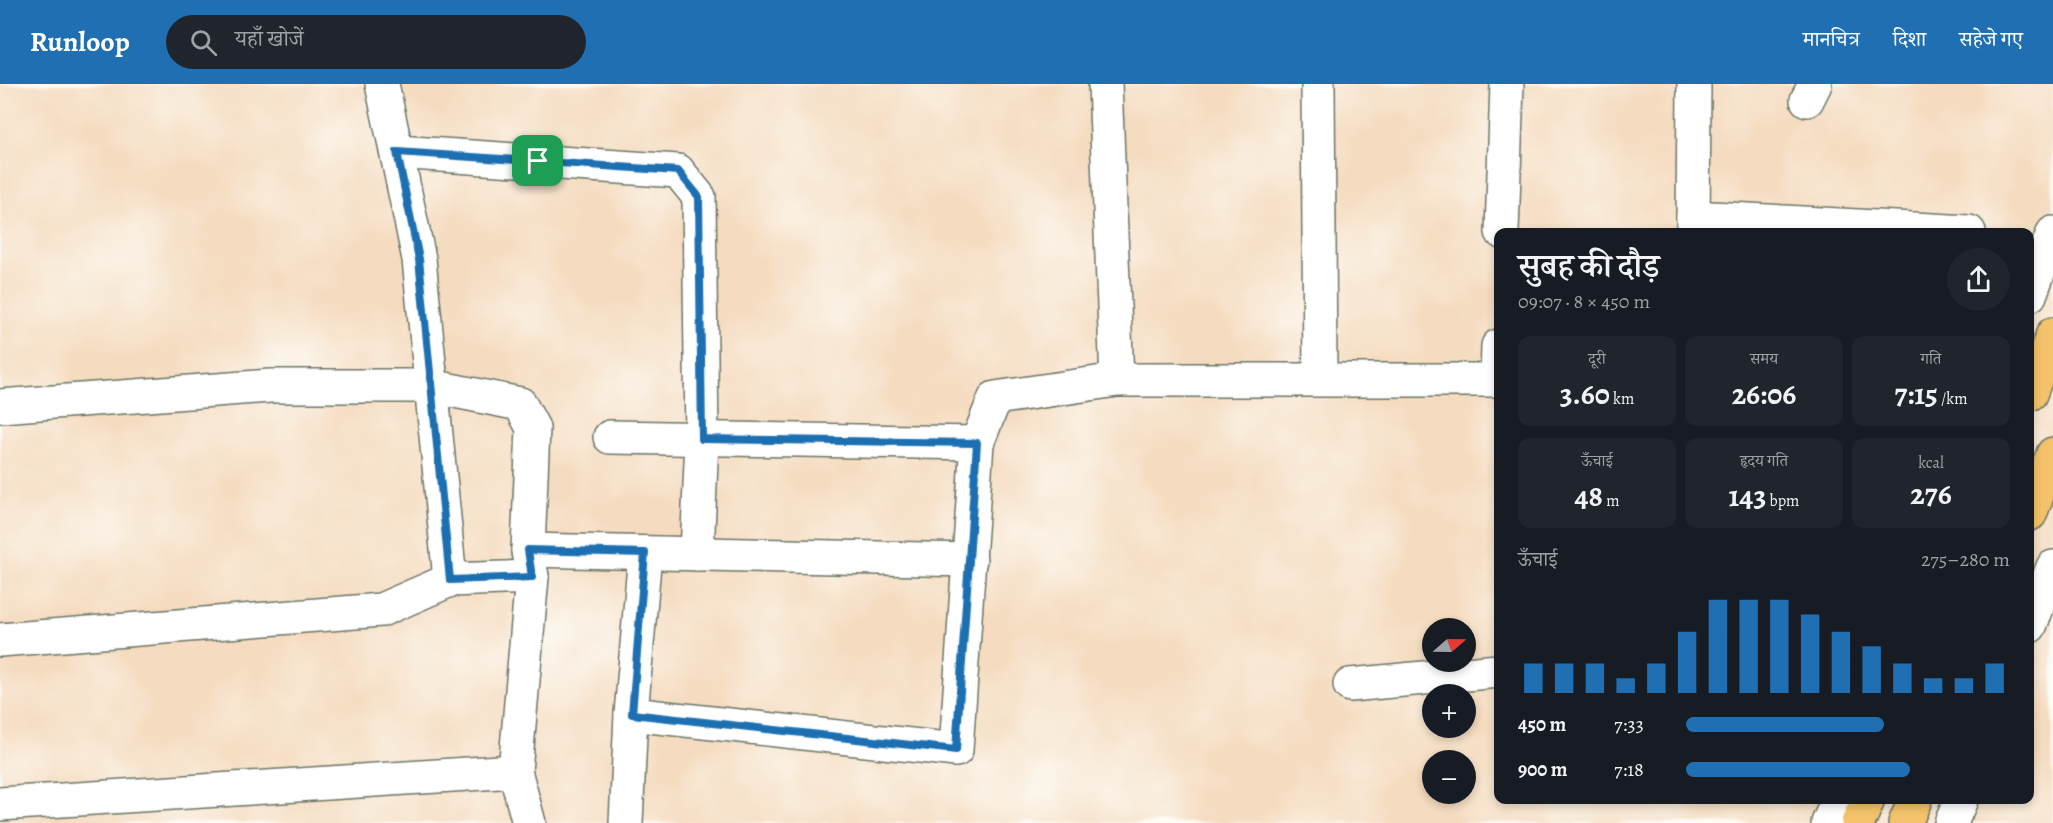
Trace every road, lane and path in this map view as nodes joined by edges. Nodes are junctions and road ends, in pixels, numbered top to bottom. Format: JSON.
{"nodes":[{"id":1,"x":382,"y":84,"type":"edge"},
{"id":2,"x":1105,"y":84,"type":"edge"},
{"id":3,"x":1318,"y":84,"type":"edge"},
{"id":4,"x":1507,"y":84,"type":"edge"},
{"id":5,"x":1694,"y":84,"type":"edge"},
{"id":6,"x":397,"y":152,"type":"junction"},
{"id":7,"x":1693,"y":225,"type":"edge"},
{"id":8,"x":1502,"y":228,"type":"edge"},
{"id":9,"x":1811,"y":228,"type":"edge"},
{"id":10,"x":2043,"y":236,"type":"edge"},
{"id":11,"x":2034,"y":277,"type":"edge"},
{"id":12,"x":2053,"y":334,"type":"edge"},
{"id":13,"x":1117,"y":380,"type":"junction"},
{"id":14,"x":1320,"y":380,"type":"junction"},
{"id":15,"x":1494,"y":380,"type":"edge"},
{"id":16,"x":2034,"y":384,"type":"edge"},
{"id":17,"x":430,"y":386,"type":"junction"},
{"id":18,"x":0,"y":406,"type":"edge"},
{"id":19,"x":610,"y":437,"type":"dead end"},
{"id":20,"x":702,"y":439,"type":"junction"},
{"id":21,"x":977,"y":443,"type":"junction"},
{"id":22,"x":2053,"y":454,"type":"edge"},
{"id":23,"x":2034,"y":504,"type":"edge"},
{"id":24,"x":645,"y":553,"type":"junction"},
{"id":25,"x":697,"y":554,"type":"junction"},
{"id":26,"x":970,"y":560,"type":"junction"},
{"id":27,"x":530,"y":563,"type":"junction"},
{"id":28,"x":2053,"y":567,"type":"edge"},
{"id":29,"x":450,"y":580,"type":"junction"},
{"id":30,"x":2034,"y":616,"type":"edge"},
{"id":31,"x":0,"y":640,"type":"edge"},
{"id":32,"x":1494,"y":672,"type":"edge"},
{"id":33,"x":1350,"y":685,"type":"dead end"},
{"id":34,"x":632,"y":714,"type":"junction"},
{"id":35,"x":515,"y":771,"type":"junction"},
{"id":36,"x":0,"y":804,"type":"edge"},
{"id":37,"x":1836,"y":804,"type":"edge"},
{"id":38,"x":1866,"y":804,"type":"edge"},
{"id":39,"x":1913,"y":804,"type":"edge"},
{"id":40,"x":1959,"y":804,"type":"edge"},
{"id":41,"x":529,"y":823,"type":"edge"},
{"id":42,"x":626,"y":823,"type":"edge"},
{"id":43,"x":1828,"y":823,"type":"edge"},
{"id":44,"x":1858,"y":823,"type":"edge"},
{"id":45,"x":1905,"y":823,"type":"edge"},
{"id":46,"x":1951,"y":823,"type":"edge"}],
"edges":[{"from":1,"to":6,"type":"street"},
{"from":2,"to":13,"type":"street"},
{"from":3,"to":14,"type":"street"},
{"from":4,"to":8,"type":"street"},
{"from":5,"to":7,"type":"street"},
{"from":6,"to":17,"type":"street"},
{"from":6,"to":20,"type":"street"},
{"from":7,"to":9,"type":"street"},
{"from":10,"to":11,"type":"street"},
{"from":12,"to":16,"type":"main road"},
{"from":13,"to":14,"type":"street"},
{"from":13,"to":21,"type":"street"},
{"from":14,"to":15,"type":"street"},
{"from":17,"to":18,"type":"street"},
{"from":17,"to":27,"type":"street"},
{"from":17,"to":29,"type":"street"},
{"from":19,"to":20,"type":"street"},
{"from":20,"to":21,"type":"street"},
{"from":20,"to":25,"type":"street"},
{"from":21,"to":26,"type":"street"},
{"from":22,"to":23,"type":"main road"},
{"from":24,"to":25,"type":"street"},
{"from":24,"to":27,"type":"street"},
{"from":24,"to":34,"type":"street"},
{"from":25,"to":26,"type":"street"},
{"from":26,"to":34,"type":"street"},
{"from":27,"to":29,"type":"street"},
{"from":27,"to":35,"type":"street"},
{"from":28,"to":30,"type":"street"},
{"from":29,"to":31,"type":"street"},
{"from":32,"to":33,"type":"street"},
{"from":34,"to":42,"type":"street"},
{"from":35,"to":36,"type":"street"},
{"from":35,"to":41,"type":"street"},
{"from":37,"to":43,"type":"street"},
{"from":38,"to":44,"type":"main road"},
{"from":39,"to":45,"type":"main road"},
{"from":40,"to":46,"type":"street"}]}
